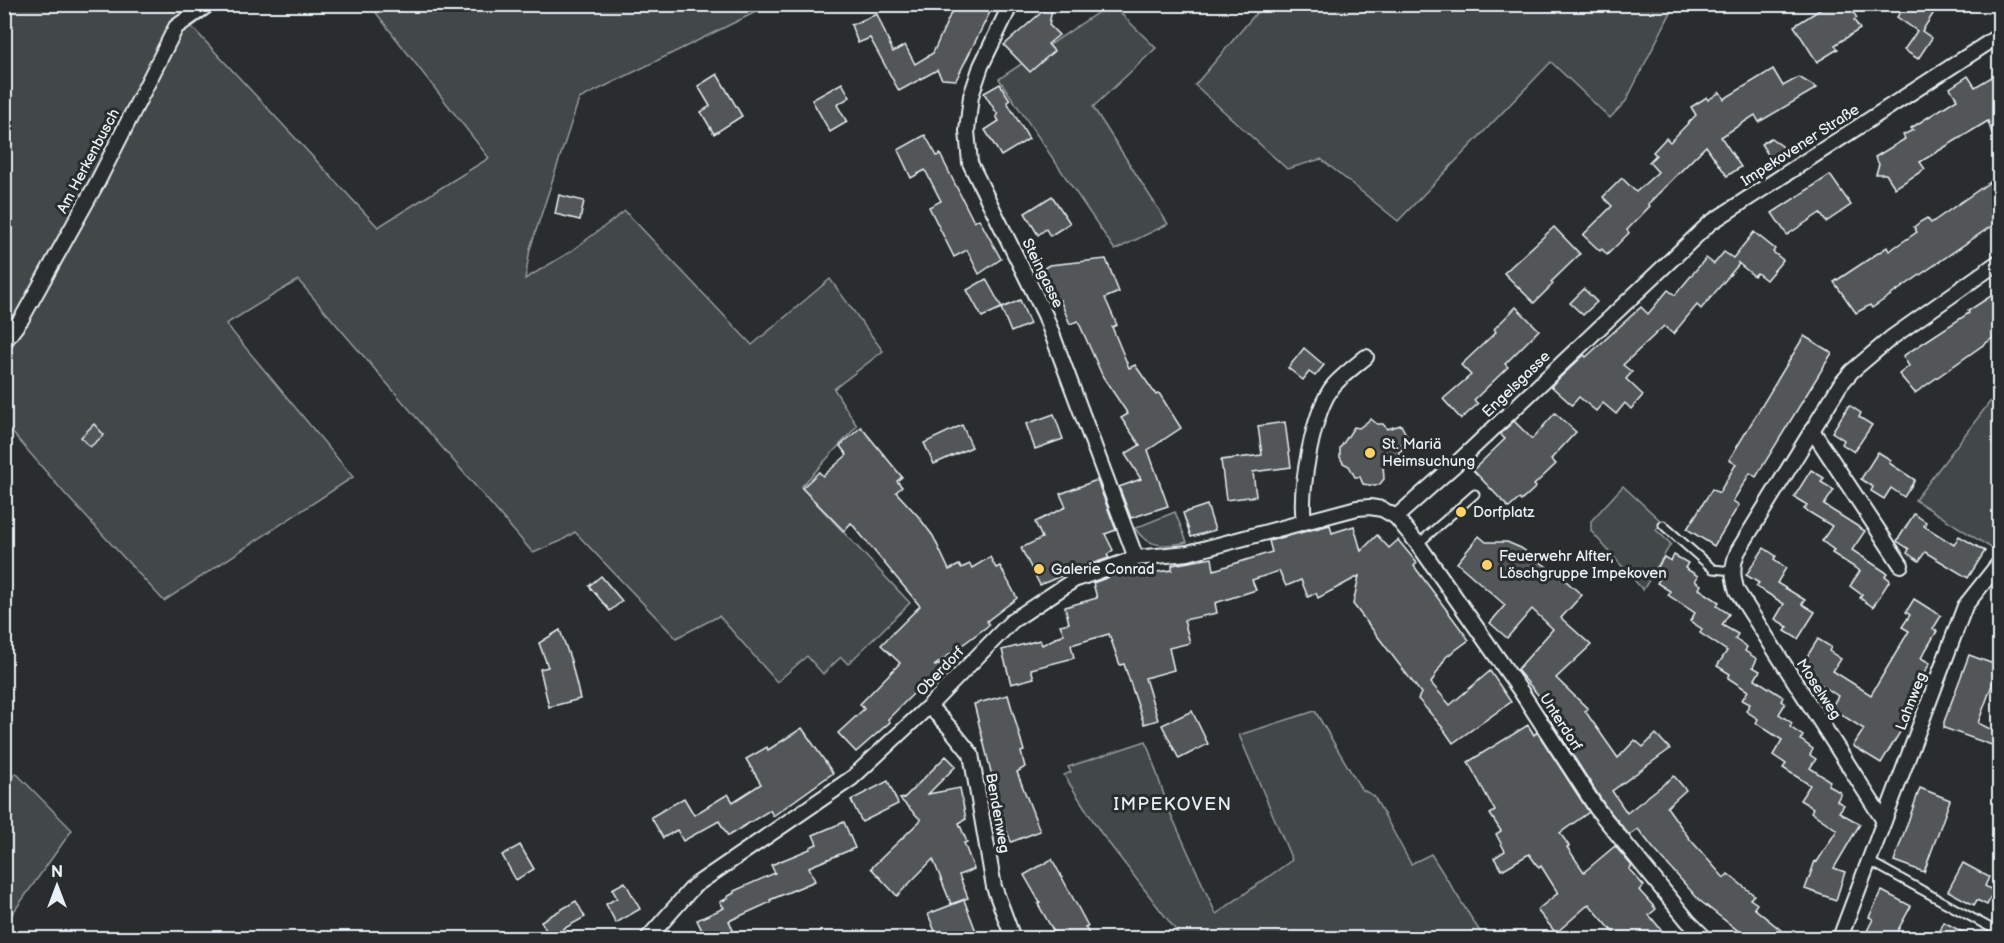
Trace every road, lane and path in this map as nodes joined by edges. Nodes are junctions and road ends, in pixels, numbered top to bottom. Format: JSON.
{"nodes":[{"id":1,"x":209,"y":4,"type":"edge"},
{"id":2,"x":1011,"y":4,"type":"edge"},
{"id":3,"x":2000,"y":35,"type":"edge"},
{"id":4,"x":2000,"y":261,"type":"edge"},
{"id":5,"x":1631,"y":298,"type":"joint"},
{"id":6,"x":4,"y":342,"type":"edge"},
{"id":7,"x":1366,"y":357,"type":"dead end"},
{"id":8,"x":1812,"y":430,"type":"junction"},
{"id":9,"x":1475,"y":494,"type":"dead end"},
{"id":10,"x":1396,"y":518,"type":"junction"},
{"id":11,"x":1304,"y":521,"type":"junction"},
{"id":12,"x":1664,"y":525,"type":"dead end"},
{"id":13,"x":1418,"y":544,"type":"junction"},
{"id":14,"x":1136,"y":558,"type":"junction"},
{"id":15,"x":2000,"y":562,"type":"edge"},
{"id":16,"x":1901,"y":565,"type":"dead end"},
{"id":17,"x":1733,"y":571,"type":"junction"},
{"id":18,"x":929,"y":706,"type":"junction"},
{"id":19,"x":1884,"y":821,"type":"junction"},
{"id":20,"x":1869,"y":861,"type":"junction"},
{"id":21,"x":2000,"y":933,"type":"edge"},
{"id":22,"x":656,"y":935,"type":"edge"},
{"id":23,"x":1012,"y":939,"type":"edge"},
{"id":24,"x":1705,"y":939,"type":"edge"},
{"id":25,"x":1840,"y":939,"type":"edge"}],
"edges":[{"from":1,"to":6,"type":"street","name":"Am Herkenbusch"},
{"from":2,"to":14,"type":"street","name":"Steingasse"},
{"from":3,"to":5,"type":"street","name":"Impekovener Straße"},
{"from":4,"to":8,"type":"street"},
{"from":5,"to":10,"type":"street","name":"Engelsgasse"},
{"from":7,"to":11,"type":"street"},
{"from":8,"to":16,"type":"street"},
{"from":8,"to":17,"type":"street"},
{"from":9,"to":13,"type":"lane"},
{"from":10,"to":11,"type":"street","name":"Oberdorf"},
{"from":10,"to":13,"type":"street","name":"Unterdorf"},
{"from":11,"to":14,"type":"street","name":"Oberdorf"},
{"from":12,"to":17,"type":"lane"},
{"from":13,"to":24,"type":"street","name":"Unterdorf"},
{"from":14,"to":18,"type":"street","name":"Oberdorf"},
{"from":15,"to":19,"type":"street","name":"Lahnweg"},
{"from":17,"to":19,"type":"street","name":"Moselweg"},
{"from":18,"to":22,"type":"street","name":"Oberdorf"},
{"from":18,"to":23,"type":"street","name":"Bendenweg"},
{"from":19,"to":20,"type":"street","name":"Lahnweg"},
{"from":20,"to":21,"type":"lane"},
{"from":20,"to":25,"type":"street","name":"Lahnweg"}]}
